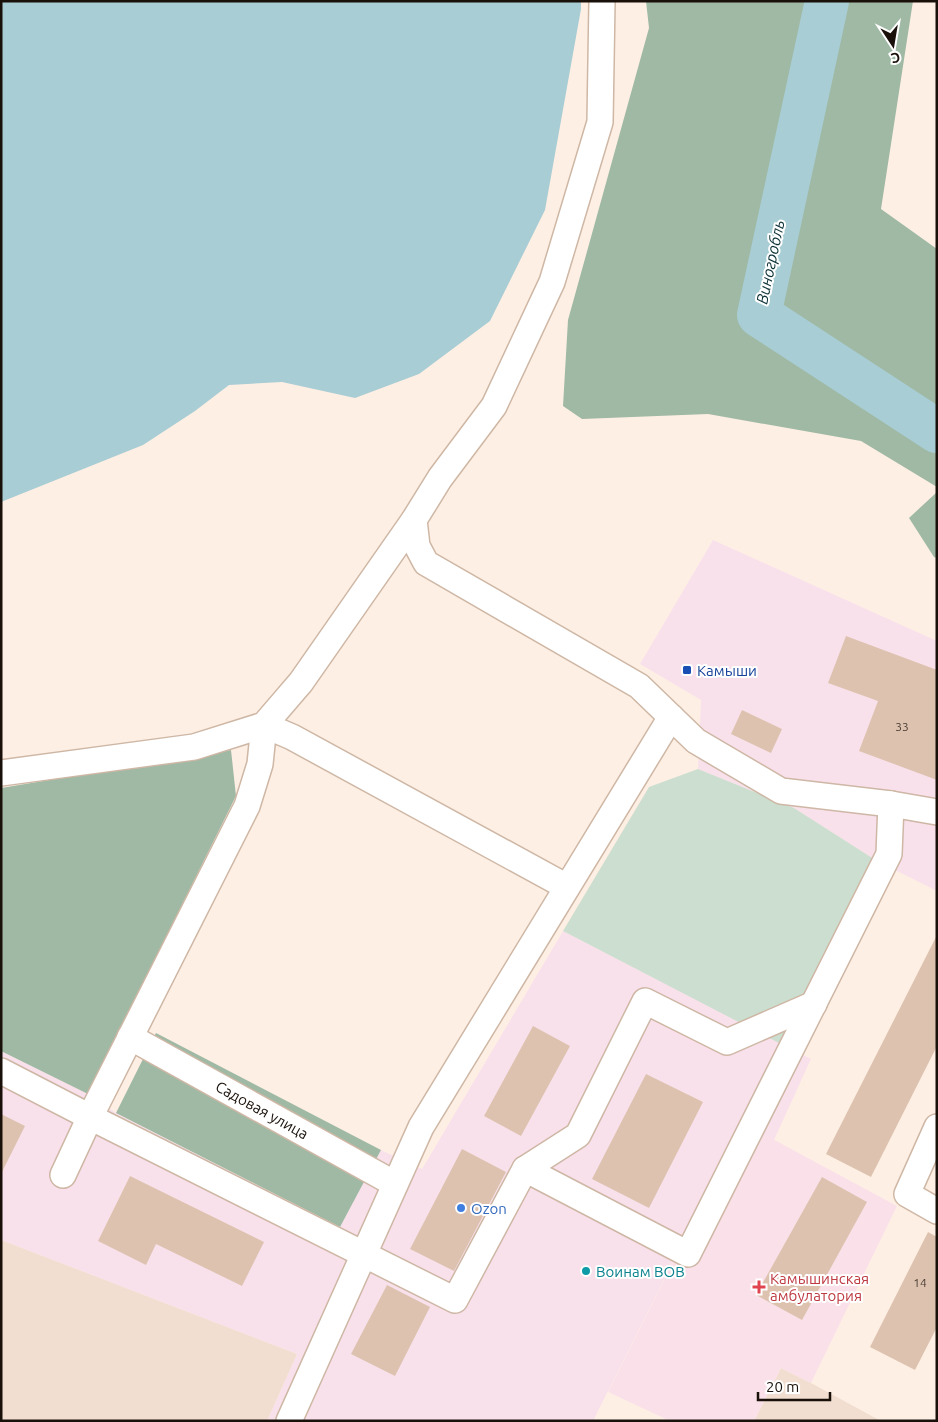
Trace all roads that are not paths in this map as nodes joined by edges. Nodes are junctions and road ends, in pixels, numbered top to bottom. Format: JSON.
{"nodes":[{"id":1,"x":602,"y":1,"type":"edge"},
{"id":2,"x":414,"y":520,"type":"junction"},
{"id":3,"x":671,"y":717,"type":"junction"},
{"id":4,"x":264,"y":725,"type":"junction"},
{"id":5,"x":1,"y":773,"type":"edge"},
{"id":6,"x":891,"y":804,"type":"junction"},
{"id":7,"x":937,"y":812,"type":"edge"},
{"id":8,"x":567,"y":887,"type":"junction"},
{"id":9,"x":814,"y":1004,"type":"junction"},
{"id":10,"x":130,"y":1037,"type":"junction"},
{"id":11,"x":1,"y":1070,"type":"edge"},
{"id":12,"x":90,"y":1117,"type":"junction"},
{"id":13,"x":937,"y":1126,"type":"edge"},
{"id":14,"x":525,"y":1169,"type":"junction"},
{"id":15,"x":63,"y":1175,"type":"dead end"},
{"id":16,"x":395,"y":1184,"type":"junction"},
{"id":17,"x":937,"y":1211,"type":"edge"},
{"id":18,"x":363,"y":1254,"type":"junction"},
{"id":19,"x":288,"y":1421,"type":"edge"}],
"edges":[{"from":1,"to":2,"type":"street"},
{"from":2,"to":3,"type":"street"},
{"from":2,"to":4,"type":"street"},
{"from":3,"to":6,"type":"street"},
{"from":3,"to":8,"type":"street"},
{"from":4,"to":5,"type":"street"},
{"from":4,"to":8,"type":"street"},
{"from":4,"to":10,"type":"street"},
{"from":6,"to":7,"type":"street"},
{"from":6,"to":9,"type":"street"},
{"from":8,"to":16,"type":"street"},
{"from":9,"to":14,"type":"street"},
{"from":9,"to":14,"type":"street"},
{"from":10,"to":12,"type":"street"},
{"from":10,"to":16,"type":"street","name":"Садовая улица"},
{"from":11,"to":12,"type":"street"},
{"from":12,"to":15,"type":"street"},
{"from":12,"to":18,"type":"street"},
{"from":13,"to":17,"type":"street"},
{"from":14,"to":18,"type":"street"},
{"from":16,"to":18,"type":"street"},
{"from":18,"to":19,"type":"street"}]}
